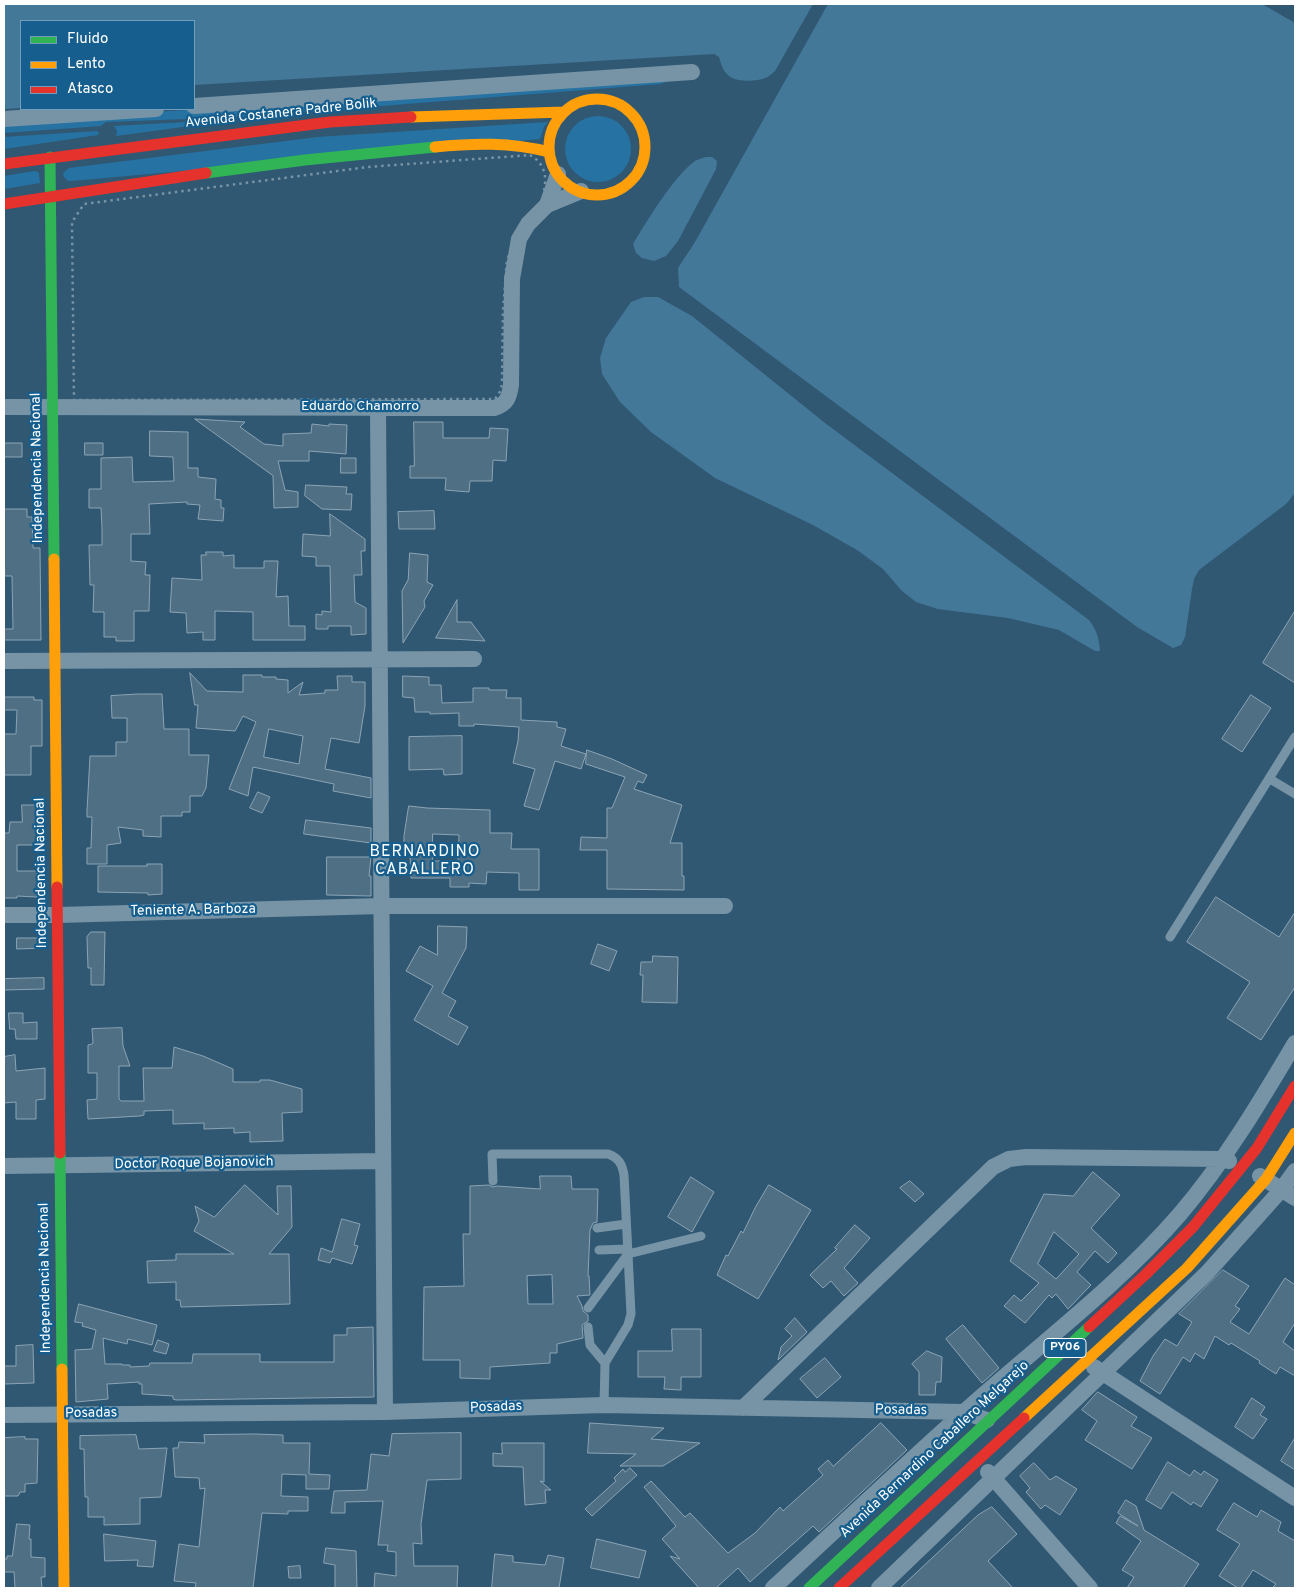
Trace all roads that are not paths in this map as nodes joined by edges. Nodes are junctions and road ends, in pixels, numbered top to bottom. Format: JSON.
{"nodes":[{"id":1,"x":692,"y":72,"type":"dead end"},
{"id":2,"x":195,"y":106,"type":"edge"},
{"id":3,"x":141,"y":110,"type":"edge"},
{"id":4,"x":564,"y":112,"type":"junction"},
{"id":5,"x":4,"y":119,"type":"edge"},
{"id":6,"x":549,"y":152,"type":"junction"},
{"id":7,"x":50,"y":157,"type":"junction"},
{"id":8,"x":4,"y":164,"type":"edge"},
{"id":9,"x":558,"y":174,"type":"junction"},
{"id":10,"x":581,"y":191,"type":"junction"},
{"id":11,"x":51,"y":196,"type":"junction"},
{"id":12,"x":4,"y":204,"type":"edge"},
{"id":13,"x":547,"y":205,"type":"junction"},
{"id":14,"x":4,"y":407,"type":"edge"},
{"id":15,"x":53,"y":407,"type":"junction"},
{"id":16,"x":378,"y":408,"type":"junction"},
{"id":17,"x":380,"y":659,"type":"junction"},
{"id":18,"x":474,"y":659,"type":"dead end"},
{"id":19,"x":4,"y":661,"type":"edge"},
{"id":20,"x":55,"y":661,"type":"junction"},
{"id":21,"x":1295,"y":738,"type":"edge"},
{"id":22,"x":1270,"y":779,"type":"junction"},
{"id":23,"x":1295,"y":794,"type":"edge"},
{"id":24,"x":382,"y":906,"type":"junction"},
{"id":25,"x":725,"y":906,"type":"dead end"},
{"id":26,"x":4,"y":915,"type":"edge"},
{"id":27,"x":58,"y":915,"type":"junction"},
{"id":28,"x":1170,"y":937,"type":"dead end"},
{"id":29,"x":1295,"y":1043,"type":"edge"},
{"id":30,"x":1295,"y":1086,"type":"edge"},
{"id":31,"x":1295,"y":1133,"type":"edge"},
{"id":32,"x":1222,"y":1159,"type":"junction"},
{"id":33,"x":383,"y":1161,"type":"junction"},
{"id":34,"x":4,"y":1166,"type":"edge"},
{"id":35,"x":60,"y":1166,"type":"junction"},
{"id":36,"x":1244,"y":1166,"type":"junction"},
{"id":37,"x":1295,"y":1171,"type":"edge"},
{"id":38,"x":1266,"y":1179,"type":"junction"},
{"id":39,"x":493,"y":1181,"type":"dead end"},
{"id":40,"x":1289,"y":1194,"type":"edge"},
{"id":41,"x":626,"y":1224,"type":"junction"},
{"id":42,"x":597,"y":1228,"type":"dead end"},
{"id":43,"x":701,"y":1236,"type":"dead end"},
{"id":44,"x":599,"y":1250,"type":"dead end"},
{"id":45,"x":628,"y":1251,"type":"junction"},
{"id":46,"x":588,"y":1308,"type":"dead end"},
{"id":47,"x":588,"y":1326,"type":"dead end"},
{"id":48,"x":1054,"y":1335,"type":"junction"},
{"id":49,"x":1064,"y":1349,"type":"junction"},
{"id":50,"x":1085,"y":1361,"type":"junction"},
{"id":51,"x":605,"y":1363,"type":"junction"},
{"id":52,"x":1102,"y":1373,"type":"junction"},
{"id":53,"x":604,"y":1405,"type":"junction"},
{"id":54,"x":744,"y":1408,"type":"junction"},
{"id":55,"x":385,"y":1412,"type":"junction"},
{"id":56,"x":964,"y":1412,"type":"junction"},
{"id":57,"x":63,"y":1414,"type":"junction"},
{"id":58,"x":4,"y":1415,"type":"edge"},
{"id":59,"x":987,"y":1420,"type":"junction"},
{"id":60,"x":979,"y":1460,"type":"junction"},
{"id":61,"x":994,"y":1478,"type":"junction"},
{"id":62,"x":1295,"y":1498,"type":"edge"},
{"id":63,"x":64,"y":1588,"type":"edge"},
{"id":64,"x":772,"y":1588,"type":"edge"},
{"id":65,"x":809,"y":1588,"type":"edge"},
{"id":66,"x":839,"y":1588,"type":"edge"},
{"id":67,"x":879,"y":1588,"type":"edge"},
{"id":68,"x":1090,"y":1588,"type":"edge"}],
"edges":[{"from":1,"to":2,"type":"street"},
{"from":3,"to":5,"type":"street"},
{"from":4,"to":6,"type":"main road"},
{"from":4,"to":7,"type":"main road","name":"Avenida Costanera Padre Bolik"},
{"from":4,"to":10,"type":"main road","name":"Avenida Costanera Padre Bolik"},
{"from":6,"to":9,"type":"main road","name":"Avenida Costanera Padre Bolik"},
{"from":6,"to":11,"type":"main road"},
{"from":7,"to":8,"type":"main road","name":"Avenida Costanera Padre Bolik"},
{"from":7,"to":11,"type":"main road","name":"Independencia Nacional"},
{"from":9,"to":10,"type":"main road","name":"Avenida Costanera Padre Bolik"},
{"from":9,"to":13,"type":"street","name":"Eduardo Chamorro"},
{"from":10,"to":13,"type":"street","name":"Eduardo Chamorro"},
{"from":11,"to":12,"type":"main road"},
{"from":11,"to":15,"type":"main road","name":"Independencia Nacional"},
{"from":13,"to":16,"type":"street","name":"Eduardo Chamorro"},
{"from":14,"to":15,"type":"street","name":"Eduardo Chamorro"},
{"from":15,"to":16,"type":"street","name":"Eduardo Chamorro"},
{"from":15,"to":20,"type":"main road","name":"Independencia Nacional"},
{"from":16,"to":17,"type":"street"},
{"from":17,"to":18,"type":"street"},
{"from":17,"to":20,"type":"street"},
{"from":17,"to":24,"type":"street"},
{"from":19,"to":20,"type":"street"},
{"from":20,"to":27,"type":"main road","name":"Independencia Nacional"},
{"from":21,"to":22,"type":"lane"},
{"from":22,"to":23,"type":"lane"},
{"from":22,"to":28,"type":"lane"},
{"from":24,"to":25,"type":"street","name":"Teniente A. Barboza"},
{"from":24,"to":27,"type":"street","name":"Teniente A. Barboza"},
{"from":24,"to":33,"type":"street"},
{"from":26,"to":27,"type":"street","name":"Teniente A. Barboza"},
{"from":27,"to":35,"type":"main road","name":"Independencia Nacional"},
{"from":29,"to":32,"type":"street"},
{"from":30,"to":36,"type":"main road","name":"Avenida Bernardino Caballero Melgarejo","number":"PY06"},
{"from":31,"to":38,"type":"main road","number":"PY06"},
{"from":32,"to":36,"type":"street"},
{"from":32,"to":48,"type":"street"},
{"from":32,"to":54,"type":"street"},
{"from":33,"to":35,"type":"street","name":"Doctor Roque Bojanovich"},
{"from":33,"to":55,"type":"street"},
{"from":34,"to":35,"type":"street","name":"Doctor Roque Bojanovich"},
{"from":35,"to":57,"type":"main road","name":"Independencia Nacional"},
{"from":36,"to":38,"type":"street"},
{"from":36,"to":49,"type":"main road","name":"Avenida Bernardino Caballero Melgarejo","number":"PY06"},
{"from":37,"to":40,"type":"street"},
{"from":38,"to":40,"type":"street"},
{"from":38,"to":50,"type":"main road","number":"PY06"},
{"from":39,"to":41,"type":"lane"},
{"from":40,"to":52,"type":"street"},
{"from":41,"to":42,"type":"lane"},
{"from":41,"to":45,"type":"lane"},
{"from":43,"to":45,"type":"lane"},
{"from":44,"to":45,"type":"lane"},
{"from":45,"to":46,"type":"lane"},
{"from":45,"to":51,"type":"lane"},
{"from":47,"to":51,"type":"lane"},
{"from":48,"to":49,"type":"street"},
{"from":48,"to":56,"type":"street"},
{"from":49,"to":59,"type":"main road","name":"Avenida Bernardino Caballero Melgarejo","number":"PY06"},
{"from":50,"to":52,"type":"street"},
{"from":50,"to":60,"type":"main road","number":"PY06"},
{"from":51,"to":53,"type":"lane"},
{"from":52,"to":61,"type":"street"},
{"from":52,"to":62,"type":"street"},
{"from":53,"to":54,"type":"street","name":"Posadas"},
{"from":53,"to":55,"type":"street","name":"Posadas"},
{"from":54,"to":56,"type":"street","name":"Posadas"},
{"from":55,"to":57,"type":"street","name":"Posadas"},
{"from":56,"to":59,"type":"street","name":"Posadas"},
{"from":56,"to":64,"type":"street"},
{"from":57,"to":58,"type":"street","name":"Posadas"},
{"from":57,"to":63,"type":"main road","name":"Independencia Nacional"},
{"from":59,"to":65,"type":"main road","name":"Avenida Bernardino Caballero Melgarejo","number":"PY06"},
{"from":60,"to":61,"type":"street"},
{"from":60,"to":66,"type":"main road","number":"PY06"},
{"from":61,"to":67,"type":"street"},
{"from":61,"to":68,"type":"street"}]}
